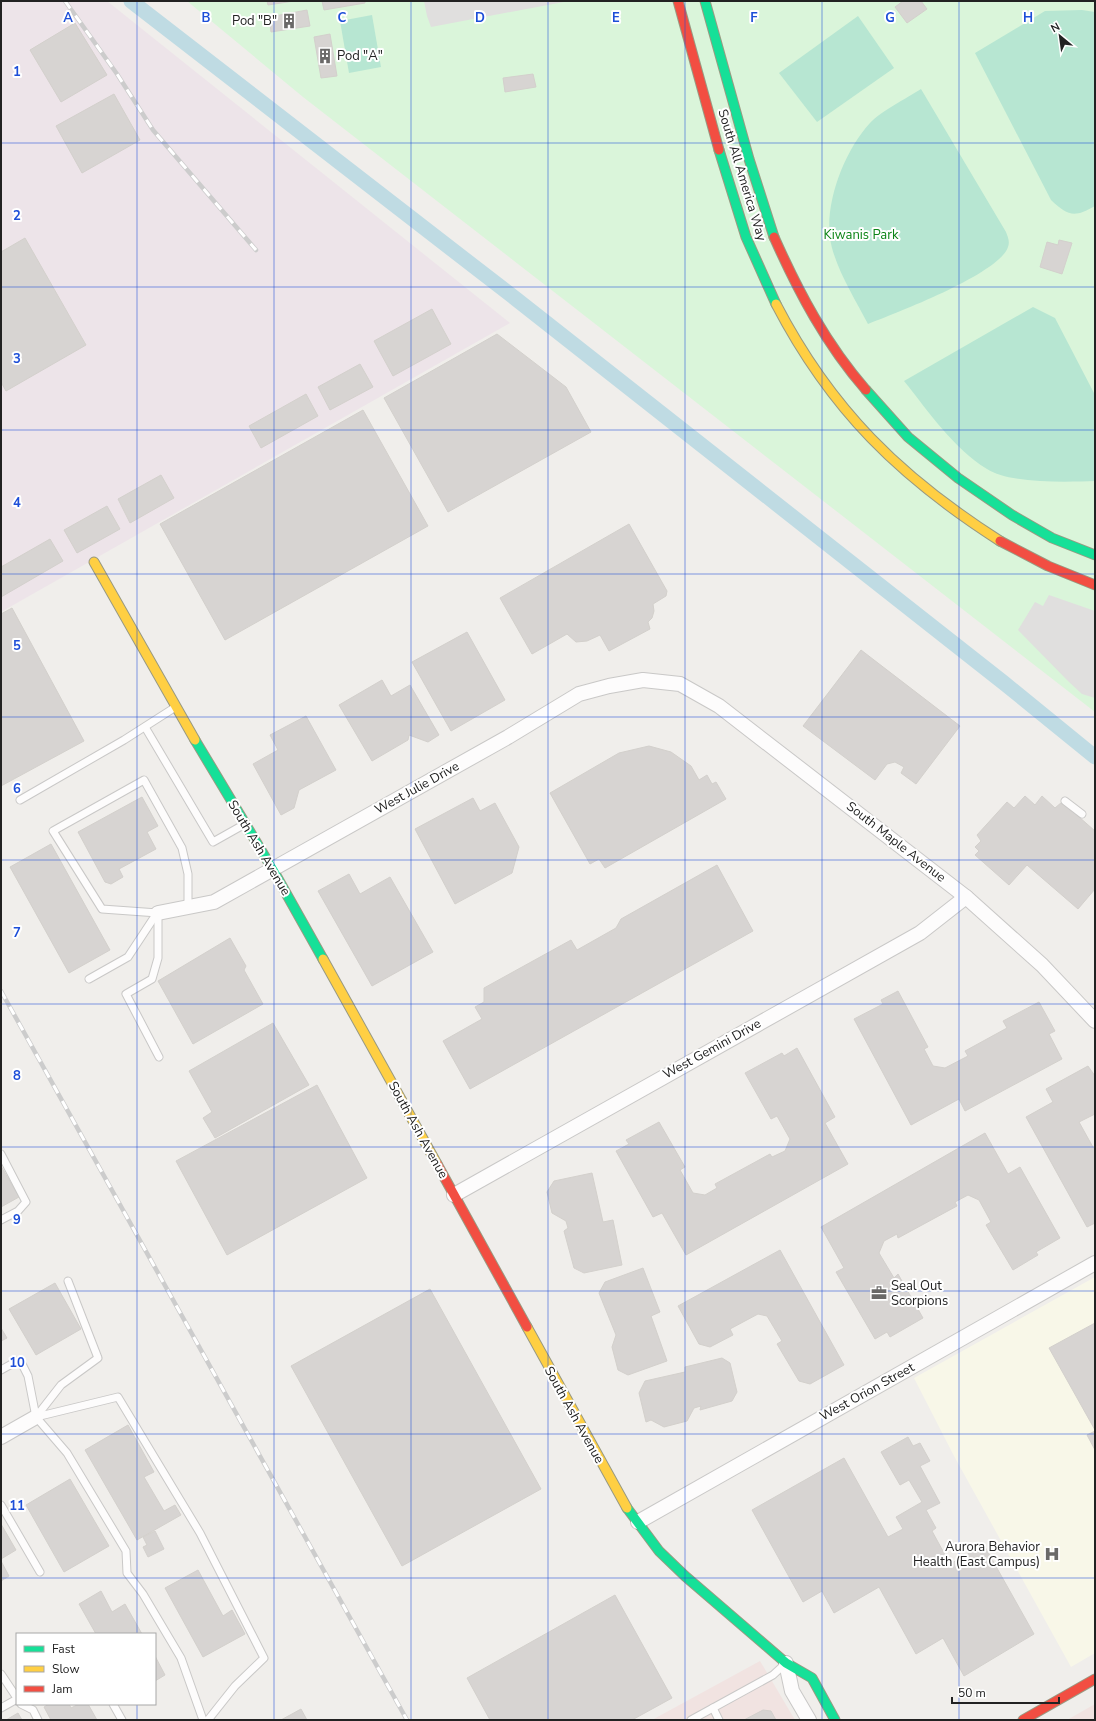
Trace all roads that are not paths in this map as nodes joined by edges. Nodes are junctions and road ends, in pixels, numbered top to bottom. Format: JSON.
{"nodes":[{"id":1,"x":678,"y":1,"type":"edge"},
{"id":2,"x":705,"y":1,"type":"edge"},
{"id":3,"x":1095,"y":555,"type":"edge"},
{"id":4,"x":94,"y":562,"type":"dead end"},
{"id":5,"x":1095,"y":585,"type":"edge"},
{"id":6,"x":680,"y":684,"type":"joint"},
{"id":7,"x":175,"y":708,"type":"junction"},
{"id":8,"x":145,"y":727,"type":"junction"},
{"id":9,"x":20,"y":800,"type":"dead end"},
{"id":10,"x":1065,"y":801,"type":"dead end"},
{"id":11,"x":1082,"y":814,"type":"dead end"},
{"id":12,"x":245,"y":824,"type":"junction"},
{"id":13,"x":273,"y":870,"type":"junction"},
{"id":14,"x":966,"y":897,"type":"junction"},
{"id":15,"x":188,"y":906,"type":"junction"},
{"id":16,"x":158,"y":912,"type":"junction"},
{"id":17,"x":90,"y":979,"type":"dead end"},
{"id":18,"x":1095,"y":1021,"type":"edge"},
{"id":19,"x":159,"y":1057,"type":"dead end"},
{"id":20,"x":1,"y":1154,"type":"edge"},
{"id":21,"x":454,"y":1195,"type":"junction"},
{"id":22,"x":1,"y":1220,"type":"edge"},
{"id":23,"x":1095,"y":1263,"type":"edge"},
{"id":24,"x":68,"y":1281,"type":"dead end"},
{"id":25,"x":1,"y":1370,"type":"edge"},
{"id":26,"x":36,"y":1417,"type":"junction"},
{"id":27,"x":1,"y":1437,"type":"edge"},
{"id":28,"x":1,"y":1504,"type":"edge"},
{"id":29,"x":638,"y":1522,"type":"junction"},
{"id":30,"x":40,"y":1572,"type":"dead end"},
{"id":31,"x":786,"y":1663,"type":"junction"},
{"id":32,"x":1,"y":1674,"type":"edge"},
{"id":33,"x":1095,"y":1679,"type":"edge"},
{"id":34,"x":16,"y":1696,"type":"edge"},
{"id":35,"x":16,"y":1699,"type":"edge"},
{"id":36,"x":23,"y":1705,"type":"edge"},
{"id":37,"x":114,"y":1705,"type":"edge"},
{"id":38,"x":1,"y":1708,"type":"edge"},
{"id":39,"x":712,"y":1708,"type":"junction"},
{"id":40,"x":38,"y":1720,"type":"edge"},
{"id":41,"x":122,"y":1720,"type":"edge"},
{"id":42,"x":204,"y":1720,"type":"edge"},
{"id":43,"x":208,"y":1720,"type":"edge"},
{"id":44,"x":691,"y":1720,"type":"edge"},
{"id":45,"x":719,"y":1720,"type":"edge"},
{"id":46,"x":809,"y":1720,"type":"edge"},
{"id":47,"x":835,"y":1720,"type":"edge"},
{"id":48,"x":1022,"y":1720,"type":"edge"}],
"edges":[{"from":1,"to":5,"type":"street","name":"South All America Way"},
{"from":2,"to":3,"type":"street","name":"South All America Way"},
{"from":4,"to":7,"type":"street","name":"South Ash Avenue"},
{"from":6,"to":13,"type":"street","name":"West Julie Drive"},
{"from":6,"to":14,"type":"street","name":"South Maple Avenue"},
{"from":7,"to":8,"type":"lane"},
{"from":7,"to":12,"type":"street","name":"South Ash Avenue"},
{"from":8,"to":9,"type":"lane"},
{"from":8,"to":12,"type":"lane"},
{"from":10,"to":11,"type":"lane"},
{"from":12,"to":13,"type":"street","name":"South Ash Avenue"},
{"from":13,"to":15,"type":"street","name":"West Julie Drive"},
{"from":13,"to":21,"type":"street","name":"South Ash Avenue"},
{"from":14,"to":18,"type":"street","name":"South Maple Avenue"},
{"from":14,"to":21,"type":"street","name":"West Gemini Drive"},
{"from":15,"to":16,"type":"street","name":"West Julie Drive"},
{"from":15,"to":16,"type":"lane"},
{"from":16,"to":17,"type":"lane"},
{"from":16,"to":19,"type":"lane"},
{"from":20,"to":22,"type":"lane"},
{"from":21,"to":29,"type":"street","name":"South Ash Avenue"},
{"from":23,"to":29,"type":"street","name":"West Orion Street"},
{"from":24,"to":26,"type":"lane"},
{"from":25,"to":26,"type":"lane"},
{"from":26,"to":27,"type":"street"},
{"from":26,"to":42,"type":"lane"},
{"from":26,"to":43,"type":"lane"},
{"from":28,"to":30,"type":"lane"},
{"from":29,"to":31,"type":"street","name":"South Ash Avenue"},
{"from":31,"to":39,"type":"lane"},
{"from":31,"to":46,"type":"street"},
{"from":31,"to":47,"type":"street","name":"South Ash Avenue"},
{"from":32,"to":34,"type":"lane"},
{"from":33,"to":48,"type":"street"},
{"from":35,"to":38,"type":"lane"},
{"from":36,"to":40,"type":"lane"},
{"from":37,"to":41,"type":"lane"},
{"from":39,"to":44,"type":"lane"},
{"from":39,"to":45,"type":"lane"}]}
